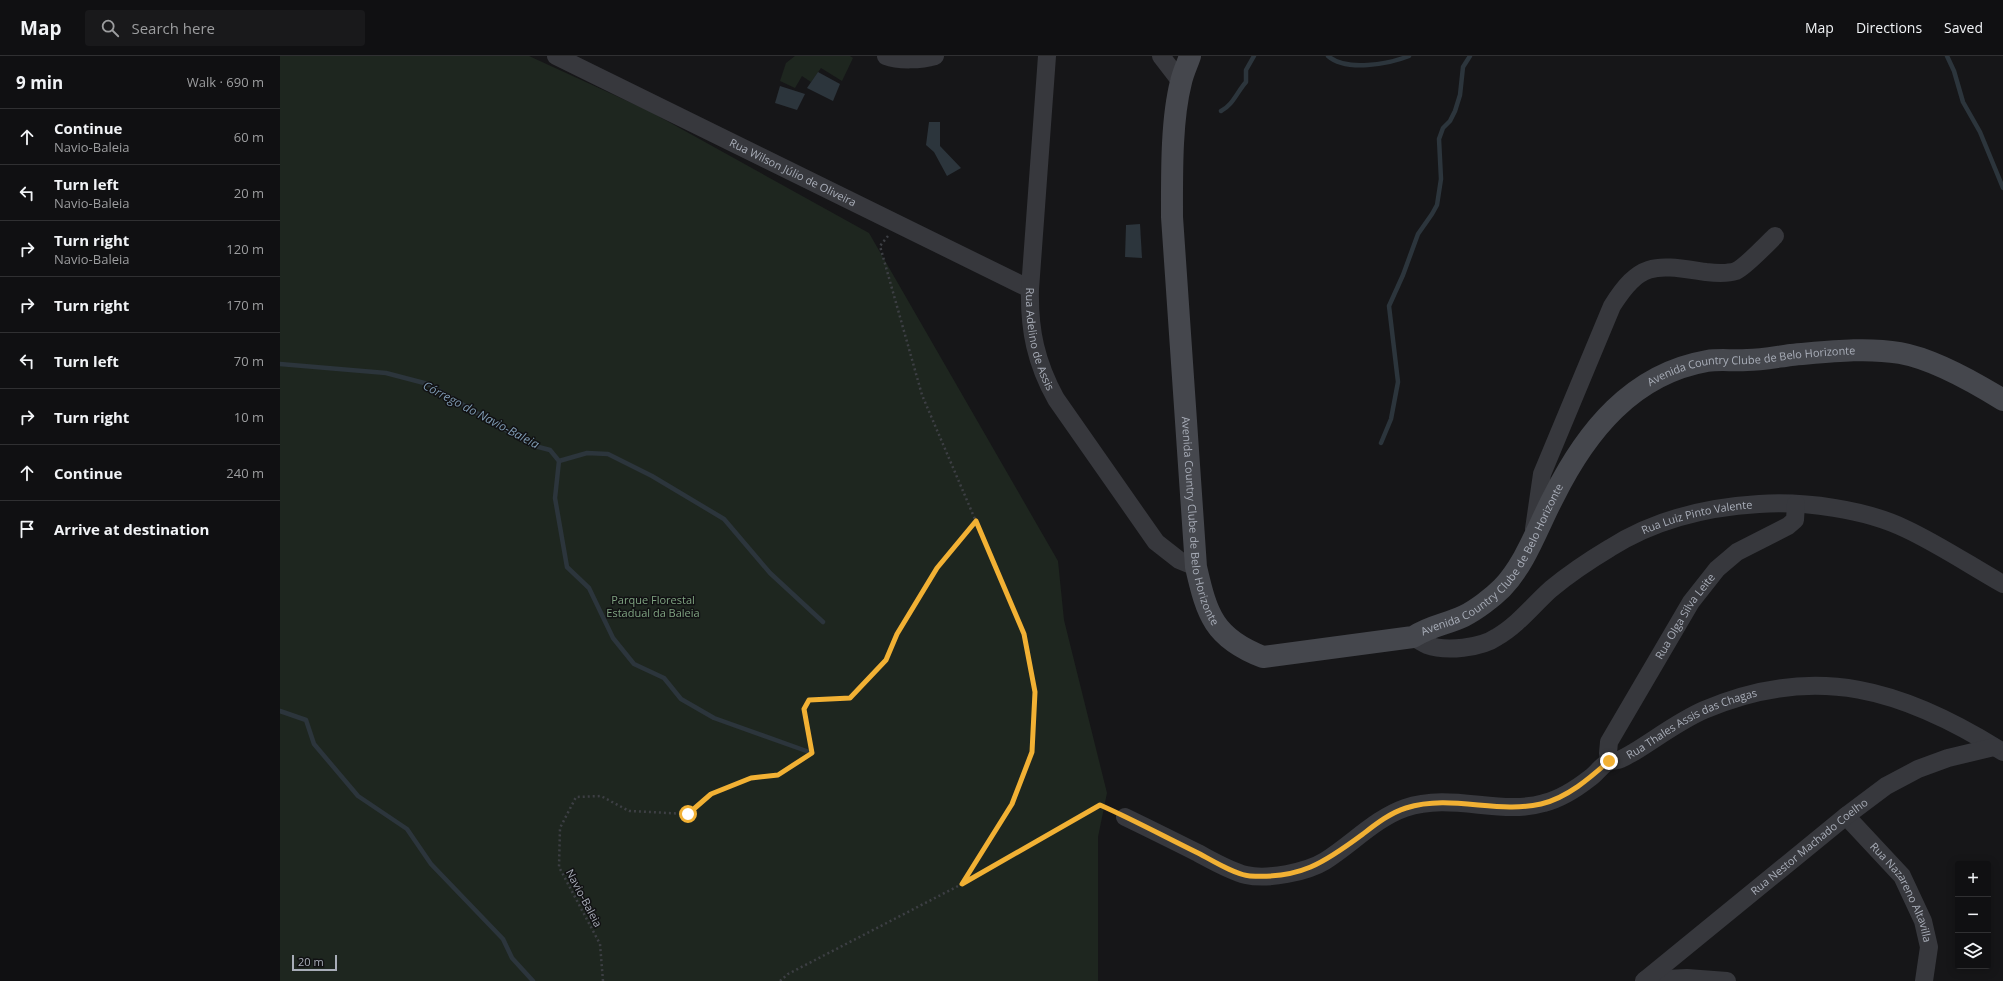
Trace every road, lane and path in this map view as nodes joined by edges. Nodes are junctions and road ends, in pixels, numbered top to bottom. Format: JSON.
{"nodes":[{"id":1,"x":556,"y":56,"type":"edge"},
{"id":2,"x":886,"y":56,"type":"edge"},
{"id":3,"x":935,"y":56,"type":"edge"},
{"id":4,"x":1047,"y":56,"type":"edge"},
{"id":5,"x":1161,"y":56,"type":"edge"},
{"id":6,"x":1190,"y":56,"type":"edge"},
{"id":7,"x":1181,"y":82,"type":"junction"},
{"id":8,"x":897,"y":224,"type":"junction"},
{"id":9,"x":1775,"y":236,"type":"dead end"},
{"id":10,"x":1030,"y":289,"type":"junction"},
{"id":11,"x":2003,"y":400,"type":"edge"},
{"id":12,"x":1796,"y":504,"type":"junction"},
{"id":13,"x":976,"y":521,"type":"junction"},
{"id":14,"x":1533,"y":540,"type":"junction"},
{"id":15,"x":1196,"y":567,"type":"junction"},
{"id":16,"x":2003,"y":584,"type":"edge"},
{"id":17,"x":1413,"y":637,"type":"junction"},
{"id":18,"x":1998,"y":750,"type":"edge"},
{"id":19,"x":1609,"y":761,"type":"junction"},
{"id":20,"x":1846,"y":816,"type":"junction"},
{"id":21,"x":1125,"y":817,"type":"joint"},
{"id":22,"x":962,"y":884,"type":"junction"},
{"id":23,"x":603,"y":981,"type":"edge"},
{"id":24,"x":780,"y":981,"type":"edge"},
{"id":25,"x":1644,"y":981,"type":"edge"},
{"id":26,"x":1727,"y":981,"type":"edge"},
{"id":27,"x":1924,"y":981,"type":"edge"}],
"edges":[{"from":1,"to":8,"type":"street","name":"Rua Wilson Júlio de Oliveira"},
{"from":2,"to":3,"type":"street"},
{"from":4,"to":10,"type":"street","name":"Rua Adelino de Assis"},
{"from":5,"to":7,"type":"street"},
{"from":6,"to":7,"type":"street","name":"Avenida Country Clube de Belo Horizonte"},
{"from":7,"to":15,"type":"street","name":"Avenida Country Clube de Belo Horizonte"},
{"from":8,"to":10,"type":"street","name":"Rua Wilson Júlio de Oliveira"},
{"from":8,"to":13,"type":"path"},
{"from":9,"to":14,"type":"street"},
{"from":10,"to":15,"type":"street","name":"Rua Adelino de Assis"},
{"from":11,"to":14,"type":"street","name":"Avenida Country Clube de Belo Horizonte"},
{"from":12,"to":16,"type":"street","name":"Rua Luiz Pinto Valente"},
{"from":12,"to":17,"type":"street","name":"Rua Luiz Pinto Valente"},
{"from":12,"to":19,"type":"street","name":"Rua Olga Silva Leite"},
{"from":13,"to":22,"type":"path"},
{"from":13,"to":23,"type":"path","name":"Navio-Baleia"},
{"from":14,"to":17,"type":"street","name":"Avenida Country Clube de Belo Horizonte"},
{"from":15,"to":17,"type":"street","name":"Avenida Country Clube de Belo Horizonte"},
{"from":18,"to":19,"type":"street","name":"Rua Thales Assis das Chagas"},
{"from":18,"to":20,"type":"street","name":"Rua Nestor Machado Coelho"},
{"from":19,"to":21,"type":"street","name":"Rua Thales Assis das Chagas"},
{"from":20,"to":25,"type":"street","name":"Rua Nestor Machado Coelho"},
{"from":20,"to":27,"type":"street","name":"Rua Nazareno Altavilla"},
{"from":21,"to":22,"type":"path"},
{"from":22,"to":24,"type":"path"},
{"from":25,"to":26,"type":"street"}]}
